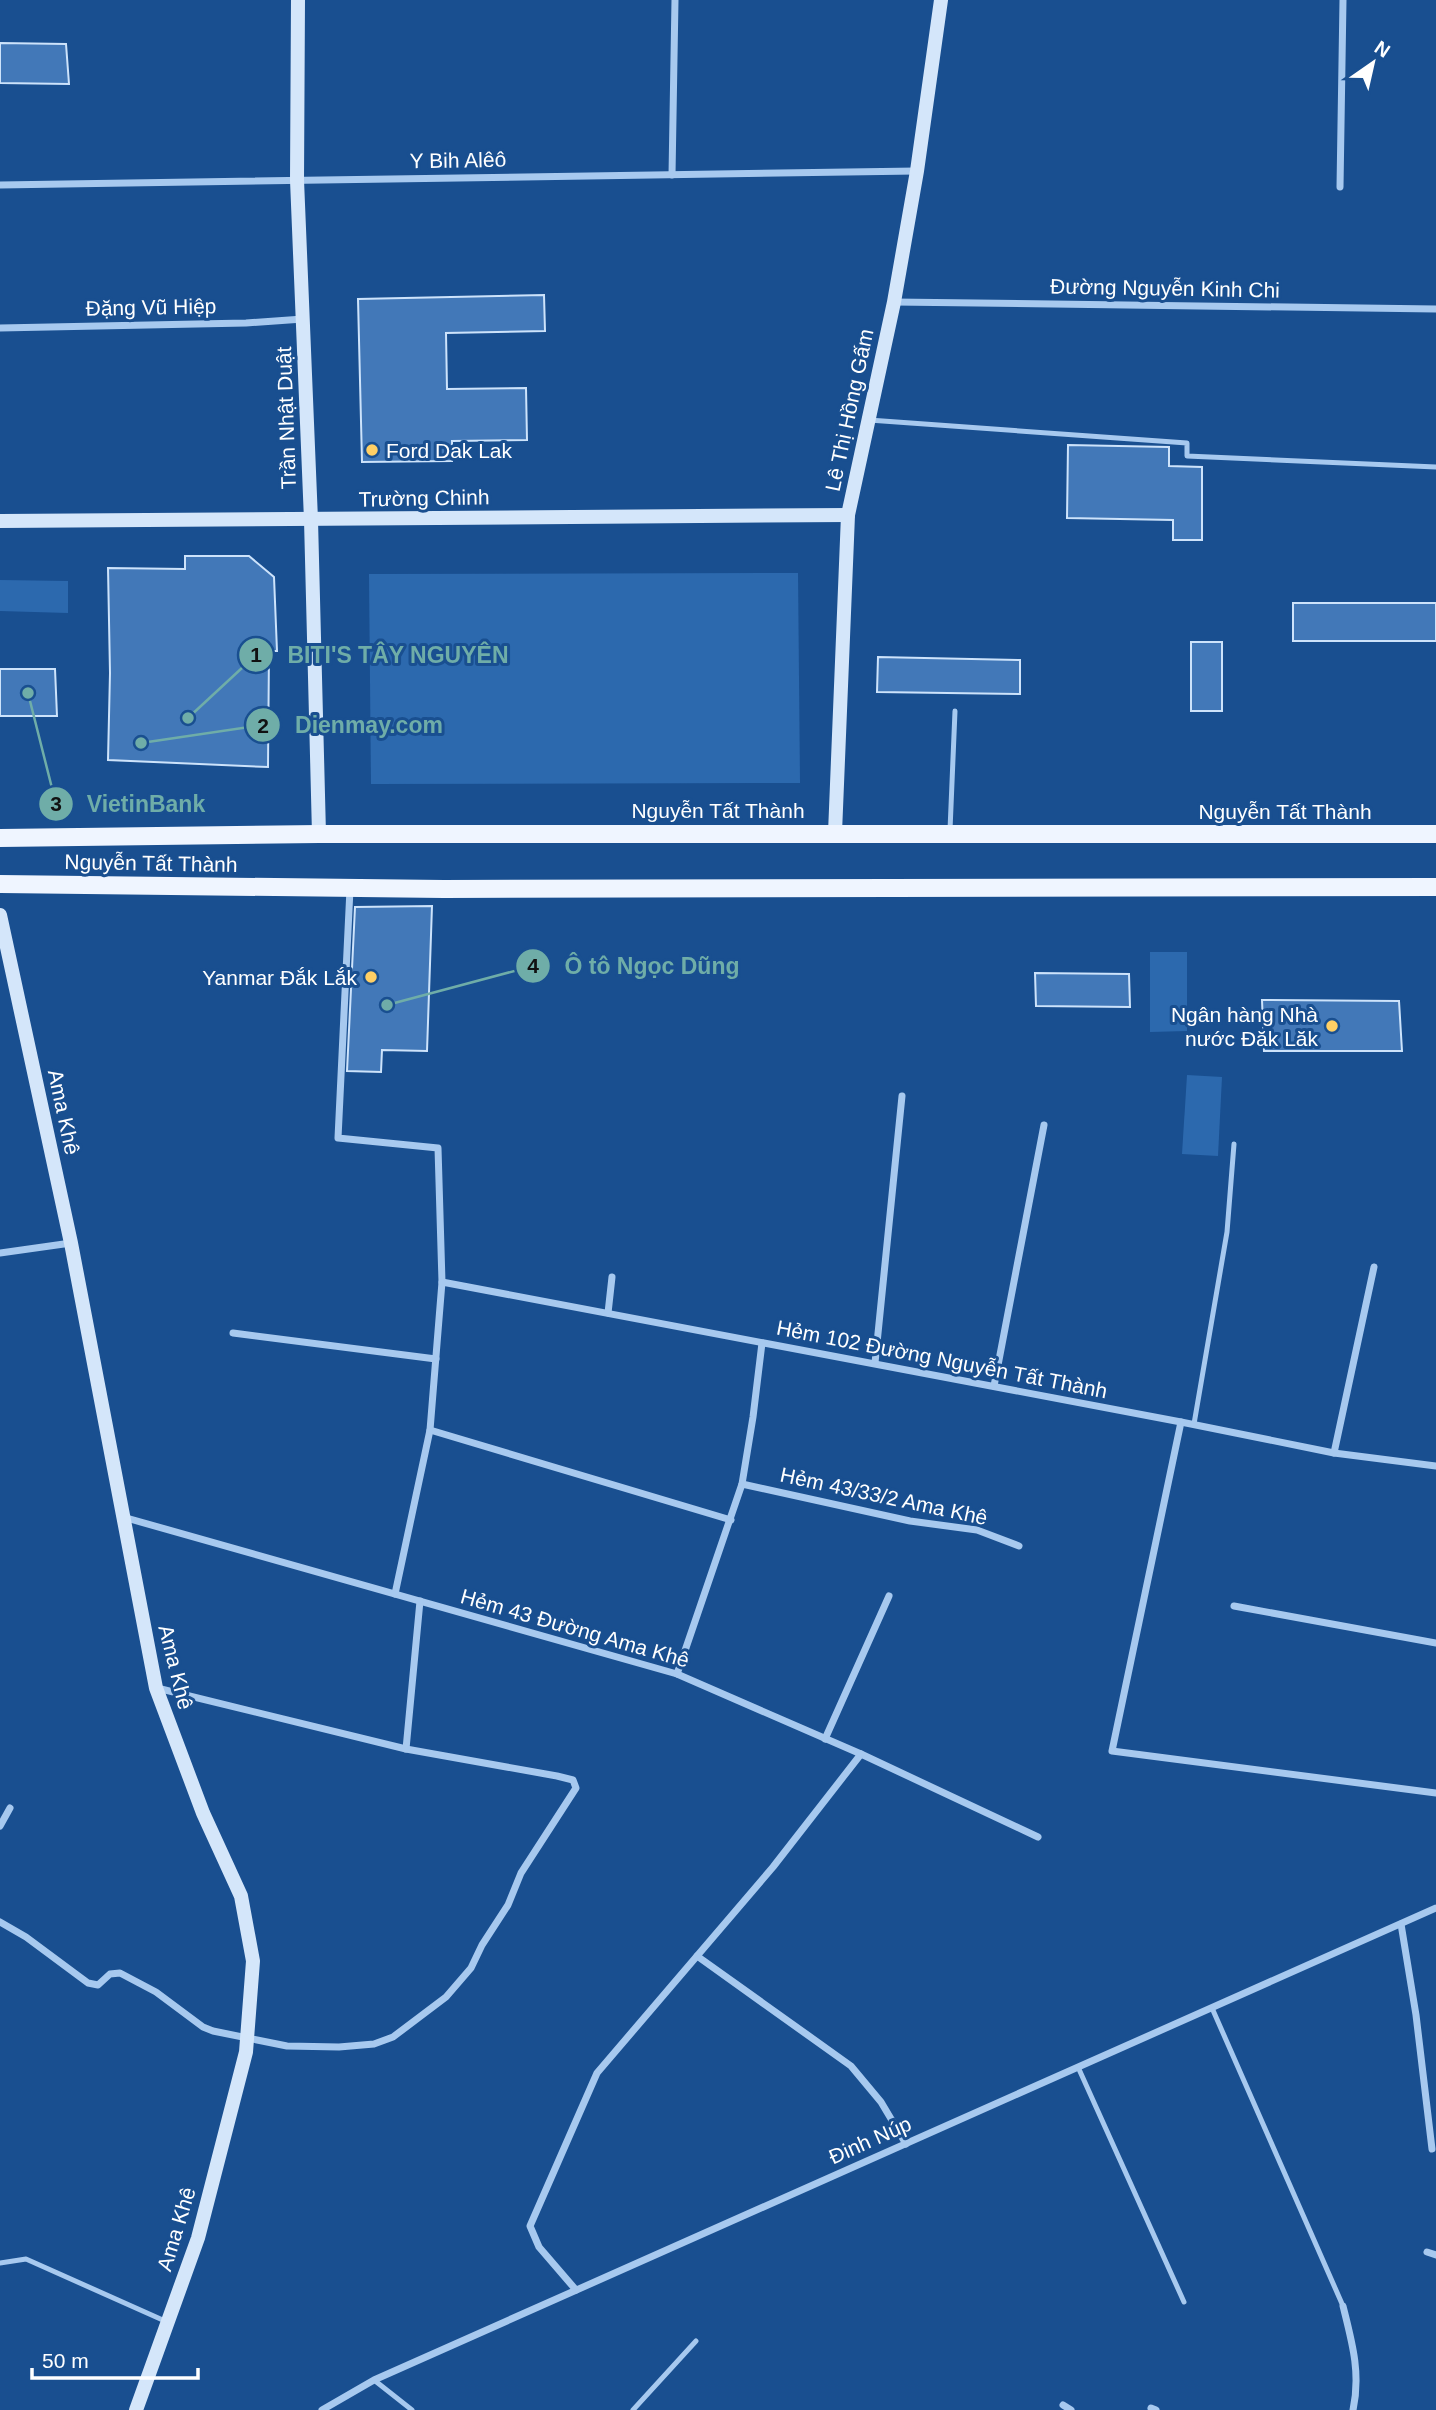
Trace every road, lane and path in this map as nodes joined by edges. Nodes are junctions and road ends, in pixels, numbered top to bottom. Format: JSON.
{"nodes":[{"id":1,"x":298,"y":0,"type":"edge"},
{"id":2,"x":675,"y":0,"type":"edge"},
{"id":3,"x":941,"y":0,"type":"edge"},
{"id":4,"x":1342,"y":0,"type":"edge"},
{"id":5,"x":917,"y":171,"type":"junction"},
{"id":6,"x":672,"y":175,"type":"junction"},
{"id":7,"x":297,"y":180,"type":"junction"},
{"id":8,"x":0,"y":185,"type":"edge"},
{"id":9,"x":1340,"y":187,"type":"dead end"},
{"id":10,"x":894,"y":302,"type":"junction"},
{"id":11,"x":1436,"y":309,"type":"edge"},
{"id":12,"x":303,"y":319,"type":"junction"},
{"id":13,"x":0,"y":328,"type":"edge"},
{"id":14,"x":869,"y":420,"type":"junction"},
{"id":15,"x":1436,"y":467,"type":"edge"},
{"id":16,"x":848,"y":515,"type":"junction"},
{"id":17,"x":311,"y":520,"type":"junction"},
{"id":18,"x":0,"y":521,"type":"edge"},
{"id":19,"x":955,"y":711,"type":"dead end"},
{"id":20,"x":835,"y":833,"type":"junction"},
{"id":21,"x":950,"y":833,"type":"junction"},
{"id":22,"x":319,"y":834,"type":"junction"},
{"id":23,"x":1436,"y":834,"type":"edge"},
{"id":24,"x":0,"y":838,"type":"edge"},
{"id":25,"x":0,"y":884,"type":"edge"},
{"id":26,"x":1436,"y":887,"type":"edge"},
{"id":27,"x":350,"y":888,"type":"junction"},
{"id":28,"x":0,"y":915,"type":"edge"},
{"id":29,"x":902,"y":1096,"type":"dead end"},
{"id":30,"x":1044,"y":1125,"type":"dead end"},
{"id":31,"x":1234,"y":1144,"type":"dead end"},
{"id":32,"x":71,"y":1243,"type":"junction"},
{"id":33,"x":0,"y":1253,"type":"edge"},
{"id":34,"x":1374,"y":1267,"type":"dead end"},
{"id":35,"x":612,"y":1276,"type":"dead end"},
{"id":36,"x":442,"y":1282,"type":"junction"},
{"id":37,"x":608,"y":1313,"type":"junction"},
{"id":38,"x":233,"y":1333,"type":"dead end"},
{"id":39,"x":762,"y":1343,"type":"junction"},
{"id":40,"x":436,"y":1359,"type":"junction"},
{"id":41,"x":875,"y":1363,"type":"junction"},
{"id":42,"x":995,"y":1386,"type":"junction"},
{"id":43,"x":1181,"y":1422,"type":"junction"},
{"id":44,"x":1194,"y":1424,"type":"junction"},
{"id":45,"x":430,"y":1430,"type":"junction"},
{"id":46,"x":1334,"y":1453,"type":"junction"},
{"id":47,"x":1436,"y":1466,"type":"edge"},
{"id":48,"x":742,"y":1484,"type":"junction"},
{"id":49,"x":123,"y":1517,"type":"junction"},
{"id":50,"x":731,"y":1520,"type":"junction"},
{"id":51,"x":1019,"y":1546,"type":"dead end"},
{"id":52,"x":395,"y":1594,"type":"junction"},
{"id":53,"x":889,"y":1596,"type":"dead end"},
{"id":54,"x":420,"y":1601,"type":"junction"},
{"id":55,"x":1234,"y":1606,"type":"dead end"},
{"id":56,"x":1436,"y":1643,"type":"edge"},
{"id":57,"x":677,"y":1674,"type":"junction"},
{"id":58,"x":156,"y":1688,"type":"junction"},
{"id":59,"x":825,"y":1739,"type":"junction"},
{"id":60,"x":406,"y":1749,"type":"junction"},
{"id":61,"x":861,"y":1755,"type":"junction"},
{"id":62,"x":1436,"y":1793,"type":"edge"},
{"id":63,"x":10,"y":1808,"type":"dead end"},
{"id":64,"x":0,"y":1826,"type":"edge"},
{"id":65,"x":1038,"y":1837,"type":"dead end"},
{"id":66,"x":1436,"y":1908,"type":"edge"},
{"id":67,"x":0,"y":1922,"type":"edge"},
{"id":68,"x":1401,"y":1924,"type":"junction"},
{"id":69,"x":697,"y":1956,"type":"junction"},
{"id":70,"x":1212,"y":2008,"type":"junction"},
{"id":71,"x":247,"y":2038,"type":"junction"},
{"id":72,"x":1078,"y":2067,"type":"junction"},
{"id":73,"x":906,"y":2144,"type":"junction"},
{"id":74,"x":1432,"y":2149,"type":"dead end"},
{"id":75,"x":1427,"y":2252,"type":"dead end"},
{"id":76,"x":1436,"y":2255,"type":"edge"},
{"id":77,"x":0,"y":2263,"type":"edge"},
{"id":78,"x":576,"y":2290,"type":"junction"},
{"id":79,"x":1184,"y":2302,"type":"dead end"},
{"id":80,"x":1343,"y":2306,"type":"joint"},
{"id":81,"x":168,"y":2322,"type":"junction"},
{"id":82,"x":696,"y":2341,"type":"dead end"},
{"id":83,"x":374,"y":2380,"type":"junction"},
{"id":84,"x":1063,"y":2406,"type":"dead end"},
{"id":85,"x":136,"y":2410,"type":"edge"},
{"id":86,"x":322,"y":2410,"type":"edge"},
{"id":87,"x":412,"y":2410,"type":"edge"},
{"id":88,"x":633,"y":2410,"type":"edge"},
{"id":89,"x":1071,"y":2410,"type":"edge"},
{"id":90,"x":1353,"y":2410,"type":"edge"}],
"edges":[{"from":1,"to":7,"type":"street","name":"Trần Nhật Duật"},
{"from":2,"to":6,"type":"street"},
{"from":3,"to":5,"type":"street","name":"Lê Thị Hồng Gấm"},
{"from":4,"to":9,"type":"street"},
{"from":5,"to":6,"type":"street","name":"Y Bih Alêô"},
{"from":5,"to":10,"type":"street","name":"Lê Thị Hồng Gấm"},
{"from":6,"to":7,"type":"street","name":"Y Bih Alêô"},
{"from":7,"to":8,"type":"street","name":"Y Bih Alêô"},
{"from":7,"to":12,"type":"street","name":"Trần Nhật Duật"},
{"from":10,"to":11,"type":"street","name":"Đường Nguyễn Kinh Chi"},
{"from":10,"to":14,"type":"street","name":"Lê Thị Hồng Gấm"},
{"from":12,"to":13,"type":"street","name":"Đặng Vũ Hiệp"},
{"from":12,"to":17,"type":"street","name":"Trần Nhật Duật"},
{"from":14,"to":15,"type":"lane"},
{"from":14,"to":16,"type":"street","name":"Lê Thị Hồng Gấm"},
{"from":16,"to":17,"type":"street","name":"Trường Chinh"},
{"from":16,"to":20,"type":"street","name":"Lê Thị Hồng Gấm"},
{"from":17,"to":18,"type":"street","name":"Trường Chinh"},
{"from":17,"to":22,"type":"street","name":"Trần Nhật Duật"},
{"from":19,"to":21,"type":"lane"},
{"from":20,"to":21,"type":"main road","name":"Nguyễn Tất Thành"},
{"from":20,"to":22,"type":"main road","name":"Nguyễn Tất Thành"},
{"from":21,"to":23,"type":"main road","name":"Nguyễn Tất Thành"},
{"from":22,"to":24,"type":"main road","name":"Nguyễn Tất Thành"},
{"from":25,"to":27,"type":"main road","name":"Nguyễn Tất Thành"},
{"from":26,"to":27,"type":"main road","name":"Nguyễn Tất Thành"},
{"from":27,"to":36,"type":"street"},
{"from":28,"to":32,"type":"street","name":"Ama Khê"},
{"from":29,"to":41,"type":"street"},
{"from":30,"to":42,"type":"street"},
{"from":31,"to":44,"type":"lane"},
{"from":32,"to":33,"type":"street"},
{"from":32,"to":49,"type":"street","name":"Ama Khê"},
{"from":34,"to":46,"type":"street"},
{"from":35,"to":37,"type":"street"},
{"from":36,"to":37,"type":"street","name":"Hẻm 102 Đường Nguyễn Tất Thành"},
{"from":36,"to":40,"type":"street"},
{"from":37,"to":39,"type":"street","name":"Hẻm 102 Đường Nguyễn Tất Thành"},
{"from":38,"to":40,"type":"street"},
{"from":39,"to":41,"type":"street","name":"Hẻm 102 Đường Nguyễn Tất Thành"},
{"from":39,"to":48,"type":"street"},
{"from":40,"to":45,"type":"street"},
{"from":41,"to":42,"type":"street","name":"Hẻm 102 Đường Nguyễn Tất Thành"},
{"from":42,"to":43,"type":"street","name":"Hẻm 102 Đường Nguyễn Tất Thành"},
{"from":43,"to":44,"type":"street","name":"Hẻm 102 Đường Nguyễn Tất Thành"},
{"from":43,"to":62,"type":"street"},
{"from":44,"to":46,"type":"street","name":"Hẻm 102 Đường Nguyễn Tất Thành"},
{"from":45,"to":50,"type":"street"},
{"from":45,"to":52,"type":"street"},
{"from":46,"to":47,"type":"street","name":"Hẻm 102 Đường Nguyễn Tất Thành"},
{"from":48,"to":50,"type":"street"},
{"from":48,"to":51,"type":"street","name":"Hẻm 43/33/2 Ama Khê"},
{"from":49,"to":52,"type":"street","name":"Hẻm 43 Đường Ama Khê"},
{"from":49,"to":58,"type":"street","name":"Ama Khê"},
{"from":50,"to":57,"type":"street"},
{"from":52,"to":54,"type":"street","name":"Hẻm 43 Đường Ama Khê"},
{"from":53,"to":59,"type":"street"},
{"from":54,"to":57,"type":"street","name":"Hẻm 43 Đường Ama Khê"},
{"from":54,"to":60,"type":"street"},
{"from":55,"to":56,"type":"street"},
{"from":57,"to":59,"type":"street","name":"Hẻm 43 Đường Ama Khê"},
{"from":58,"to":60,"type":"street"},
{"from":58,"to":71,"type":"street","name":"Ama Khê"},
{"from":59,"to":61,"type":"street","name":"Hẻm 43 Đường Ama Khê"},
{"from":60,"to":71,"type":"street"},
{"from":61,"to":65,"type":"street","name":"Hẻm 43 Đường Ama Khê"},
{"from":61,"to":69,"type":"street"},
{"from":63,"to":64,"type":"street"},
{"from":66,"to":68,"type":"street","name":"Đinh Núp"},
{"from":67,"to":71,"type":"street"},
{"from":68,"to":70,"type":"street","name":"Đinh Núp"},
{"from":68,"to":74,"type":"street"},
{"from":69,"to":73,"type":"street"},
{"from":69,"to":78,"type":"street"},
{"from":70,"to":72,"type":"street","name":"Đinh Núp"},
{"from":70,"to":80,"type":"lane"},
{"from":71,"to":81,"type":"street","name":"Ama Khê"},
{"from":72,"to":73,"type":"street","name":"Đinh Núp"},
{"from":72,"to":79,"type":"lane"},
{"from":73,"to":78,"type":"street","name":"Đinh Núp"},
{"from":75,"to":76,"type":"street"},
{"from":77,"to":81,"type":"lane"},
{"from":78,"to":83,"type":"street","name":"Đinh Núp"},
{"from":80,"to":90,"type":"street"},
{"from":81,"to":85,"type":"street","name":"Ama Khê"},
{"from":82,"to":88,"type":"lane"},
{"from":83,"to":86,"type":"street","name":"Đinh Núp"},
{"from":83,"to":87,"type":"lane"},
{"from":84,"to":89,"type":"street"}]}
